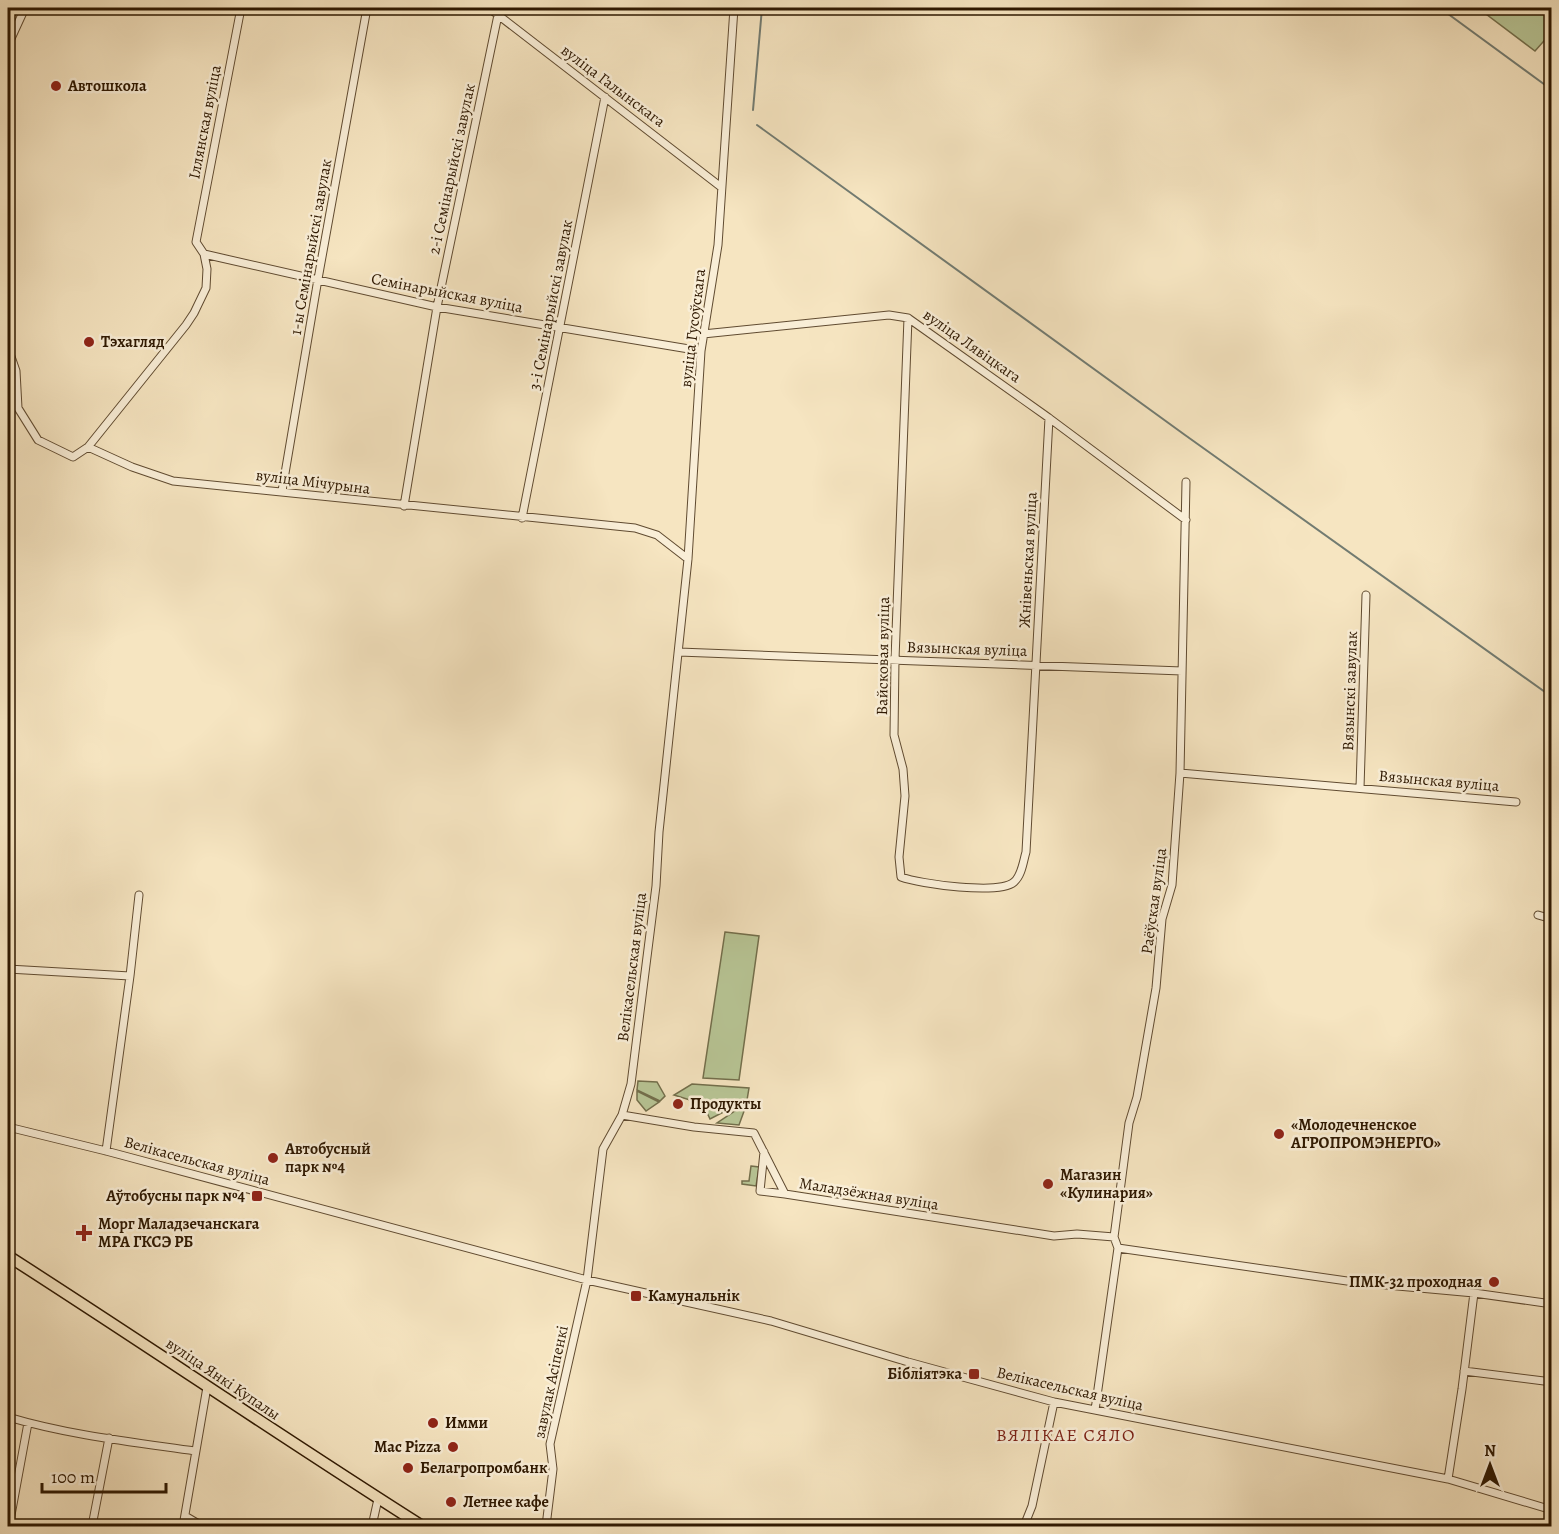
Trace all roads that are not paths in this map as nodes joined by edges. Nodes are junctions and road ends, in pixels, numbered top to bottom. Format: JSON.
{"nodes":[{"id":1,"x":25,"y":8,"type":"edge"},
{"id":2,"x":241,"y":8,"type":"edge"},
{"id":3,"x":368,"y":8,"type":"edge"},
{"id":4,"x":489,"y":8,"type":"edge"},
{"id":5,"x":734,"y":8,"type":"edge"},
{"id":6,"x":498,"y":15,"type":"junction"},
{"id":7,"x":8,"y":45,"type":"edge"},
{"id":8,"x":605,"y":97,"type":"junction"},
{"id":9,"x":721,"y":187,"type":"junction"},
{"id":10,"x":204,"y":254,"type":"junction"},
{"id":11,"x":318,"y":279,"type":"junction"},
{"id":12,"x":436,"y":307,"type":"junction"},
{"id":13,"x":908,"y":318,"type":"junction"},
{"id":14,"x":561,"y":328,"type":"junction"},
{"id":15,"x":703,"y":334,"type":"junction"},
{"id":16,"x":8,"y":348,"type":"edge"},
{"id":17,"x":701,"y":351,"type":"junction"},
{"id":18,"x":1049,"y":418,"type":"junction"},
{"id":19,"x":88,"y":447,"type":"junction"},
{"id":20,"x":1186,"y":482,"type":"dead end"},
{"id":21,"x":282,"y":491,"type":"junction"},
{"id":22,"x":404,"y":506,"type":"junction"},
{"id":23,"x":522,"y":518,"type":"junction"},
{"id":24,"x":1185,"y":520,"type":"junction"},
{"id":25,"x":688,"y":559,"type":"junction"},
{"id":26,"x":1366,"y":595,"type":"dead end"},
{"id":27,"x":679,"y":652,"type":"junction"},
{"id":28,"x":895,"y":659,"type":"junction"},
{"id":29,"x":1035,"y":665,"type":"junction"},
{"id":30,"x":1182,"y":671,"type":"junction"},
{"id":31,"x":1180,"y":772,"type":"junction"},
{"id":32,"x":1360,"y":788,"type":"junction"},
{"id":33,"x":1516,"y":802,"type":"dead end"},
{"id":34,"x":1016,"y":881,"type":"joint"},
{"id":35,"x":139,"y":896,"type":"dead end"},
{"id":36,"x":1538,"y":915,"type":"dead end"},
{"id":37,"x":1551,"y":919,"type":"edge"},
{"id":38,"x":8,"y":969,"type":"edge"},
{"id":39,"x":130,"y":976,"type":"junction"},
{"id":40,"x":622,"y":1115,"type":"junction"},
{"id":41,"x":8,"y":1127,"type":"edge"},
{"id":42,"x":106,"y":1151,"type":"junction"},
{"id":43,"x":764,"y":1152,"type":"junction"},
{"id":44,"x":785,"y":1194,"type":"junction"},
{"id":45,"x":1114,"y":1237,"type":"junction"},
{"id":46,"x":1118,"y":1248,"type":"junction"},
{"id":47,"x":8,"y":1256,"type":"edge"},
{"id":48,"x":587,"y":1280,"type":"junction"},
{"id":49,"x":1474,"y":1293,"type":"junction"},
{"id":50,"x":1551,"y":1305,"type":"edge"},
{"id":51,"x":1464,"y":1371,"type":"junction"},
{"id":52,"x":1551,"y":1382,"type":"edge"},
{"id":53,"x":207,"y":1387,"type":"junction"},
{"id":54,"x":1054,"y":1401,"type":"junction"},
{"id":55,"x":1095,"y":1410,"type":"junction"},
{"id":56,"x":8,"y":1417,"type":"edge"},
{"id":57,"x":28,"y":1423,"type":"junction"},
{"id":58,"x":109,"y":1438,"type":"junction"},
{"id":59,"x":195,"y":1451,"type":"junction"},
{"id":60,"x":1448,"y":1479,"type":"junction"},
{"id":61,"x":378,"y":1499,"type":"junction"},
{"id":62,"x":1551,"y":1510,"type":"edge"},
{"id":63,"x":185,"y":1516,"type":"junction"},
{"id":64,"x":9,"y":1527,"type":"edge"},
{"id":65,"x":92,"y":1527,"type":"edge"},
{"id":66,"x":183,"y":1527,"type":"edge"},
{"id":67,"x":202,"y":1527,"type":"edge"},
{"id":68,"x":372,"y":1527,"type":"edge"},
{"id":69,"x":422,"y":1527,"type":"edge"},
{"id":70,"x":546,"y":1527,"type":"edge"},
{"id":71,"x":1024,"y":1527,"type":"edge"}],
"edges":[{"from":1,"to":7,"type":"street"},
{"from":2,"to":10,"type":"street","name":"Іллянская вуліца"},
{"from":3,"to":11,"type":"street","name":"1-ы Семінарыйскі завулак"},
{"from":4,"to":6,"type":"street","name":"вуліца Галынскага"},
{"from":5,"to":9,"type":"street","name":"вуліца Гусоўскага"},
{"from":6,"to":8,"type":"street","name":"вуліца Галынскага"},
{"from":6,"to":12,"type":"street","name":"2-і Семінарыйскі завулак"},
{"from":8,"to":9,"type":"street","name":"вуліца Галынскага"},
{"from":8,"to":14,"type":"street","name":"3-і Семінарыйскі завулак"},
{"from":9,"to":15,"type":"street","name":"вуліца Гусоўскага"},
{"from":10,"to":11,"type":"street","name":"Семінарыйская вуліца"},
{"from":10,"to":19,"type":"street"},
{"from":11,"to":12,"type":"street","name":"Семінарыйская вуліца"},
{"from":11,"to":21,"type":"street","name":"1-ы Семінарыйскі завулак"},
{"from":12,"to":14,"type":"street","name":"Семінарыйская вуліца"},
{"from":12,"to":22,"type":"street","name":"2-і Семінарыйскі завулак"},
{"from":13,"to":15,"type":"street","name":"вуліца Лявіцкага"},
{"from":13,"to":18,"type":"street","name":"вуліца Лявіцкага"},
{"from":13,"to":28,"type":"street","name":"Вайсковая вуліца"},
{"from":14,"to":17,"type":"street","name":"Семінарыйская вуліца"},
{"from":14,"to":23,"type":"street","name":"3-і Семінарыйскі завулак"},
{"from":15,"to":17,"type":"street","name":"вуліца Гусоўскага"},
{"from":16,"to":19,"type":"street"},
{"from":17,"to":25,"type":"street","name":"вуліца Гусоўскага"},
{"from":18,"to":24,"type":"street","name":"вуліца Лявіцкага"},
{"from":18,"to":29,"type":"street","name":"Жнівеньская вуліца"},
{"from":19,"to":21,"type":"street","name":"вуліца Мічурына"},
{"from":20,"to":24,"type":"street","name":"Раёўская вуліца"},
{"from":21,"to":22,"type":"street","name":"вуліца Мічурына"},
{"from":22,"to":23,"type":"street","name":"вуліца Мічурына"},
{"from":23,"to":25,"type":"street","name":"вуліца Мічурына"},
{"from":24,"to":30,"type":"street","name":"Раёўская вуліца"},
{"from":25,"to":27,"type":"street","name":"вуліца Гусоўскага"},
{"from":26,"to":32,"type":"street","name":"Вязынскі завулак"},
{"from":27,"to":28,"type":"street","name":"Вязынская вуліца"},
{"from":27,"to":40,"type":"street","name":"Велікасельская вуліца"},
{"from":28,"to":29,"type":"street","name":"Вязынская вуліца"},
{"from":28,"to":34,"type":"street","name":"Вайсковая вуліца"},
{"from":29,"to":30,"type":"street","name":"Вязынская вуліца"},
{"from":29,"to":34,"type":"street","name":"Жнівеньская вуліца"},
{"from":30,"to":31,"type":"street","name":"Раёўская вуліца"},
{"from":31,"to":32,"type":"street","name":"Вязынская вуліца"},
{"from":31,"to":45,"type":"street","name":"Раёўская вуліца"},
{"from":32,"to":33,"type":"street","name":"Вязынская вуліца"},
{"from":35,"to":39,"type":"street"},
{"from":36,"to":37,"type":"street"},
{"from":38,"to":39,"type":"street"},
{"from":39,"to":42,"type":"street"},
{"from":40,"to":43,"type":"street","name":"Маладзёжная вуліца"},
{"from":40,"to":48,"type":"street","name":"Велікасельская вуліца"},
{"from":41,"to":42,"type":"street","name":"Велікасельская вуліца"},
{"from":42,"to":48,"type":"street","name":"Велікасельская вуліца"},
{"from":43,"to":44,"type":"street","name":"Маладзёжная вуліца"},
{"from":43,"to":44,"type":"street"},
{"from":44,"to":45,"type":"street","name":"Маладзёжная вуліца"},
{"from":45,"to":46,"type":"street","name":"Раёўская вуліца"},
{"from":46,"to":49,"type":"street"},
{"from":46,"to":55,"type":"street"},
{"from":47,"to":53,"type":"main road","name":"вуліца Янкі Купалы"},
{"from":48,"to":54,"type":"street","name":"Велікасельская вуліца"},
{"from":48,"to":70,"type":"street","name":"завулак Асіпенкі"},
{"from":49,"to":50,"type":"street"},
{"from":49,"to":51,"type":"street"},
{"from":51,"to":52,"type":"street"},
{"from":51,"to":60,"type":"street"},
{"from":53,"to":59,"type":"street"},
{"from":53,"to":61,"type":"main road","name":"вуліца Янкі Купалы"},
{"from":54,"to":55,"type":"street","name":"Велікасельская вуліца"},
{"from":54,"to":71,"type":"street"},
{"from":55,"to":60,"type":"street","name":"Велікасельская вуліца"},
{"from":56,"to":57,"type":"street"},
{"from":57,"to":58,"type":"street"},
{"from":57,"to":64,"type":"street"},
{"from":58,"to":59,"type":"street"},
{"from":58,"to":65,"type":"street"},
{"from":59,"to":63,"type":"street"},
{"from":60,"to":62,"type":"street","name":"Велікасельская вуліца"},
{"from":61,"to":68,"type":"street"},
{"from":61,"to":69,"type":"main road","name":"вуліца Янкі Купалы"},
{"from":63,"to":66,"type":"street"},
{"from":63,"to":67,"type":"street"}]}
